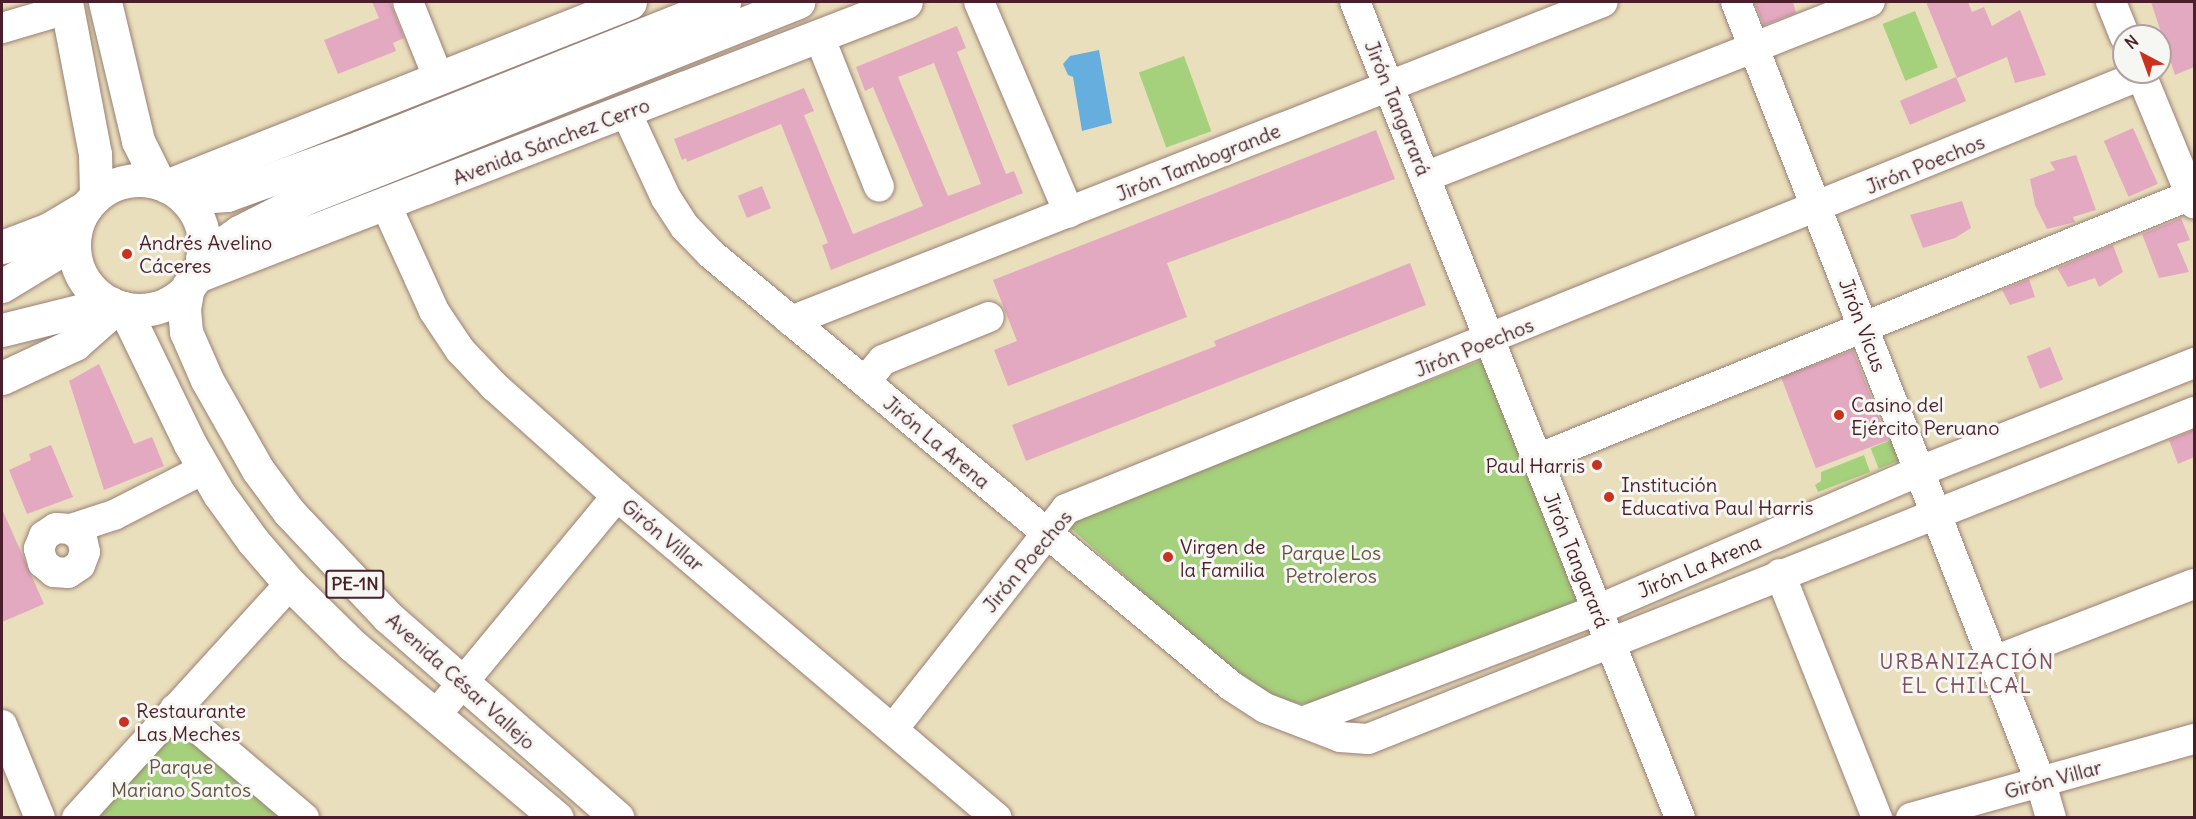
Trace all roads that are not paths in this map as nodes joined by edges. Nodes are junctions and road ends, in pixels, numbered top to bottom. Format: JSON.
{"nodes":[{"id":1,"x":105,"y":2,"type":"edge"},
{"id":2,"x":408,"y":2,"type":"edge"},
{"id":3,"x":630,"y":2,"type":"edge"},
{"id":4,"x":724,"y":2,"type":"edge"},
{"id":5,"x":798,"y":2,"type":"edge"},
{"id":6,"x":906,"y":2,"type":"edge"},
{"id":7,"x":979,"y":2,"type":"edge"},
{"id":8,"x":1355,"y":2,"type":"edge"},
{"id":9,"x":1603,"y":2,"type":"edge"},
{"id":10,"x":1736,"y":2,"type":"edge"},
{"id":11,"x":1870,"y":2,"type":"edge"},
{"id":12,"x":2111,"y":2,"type":"edge"},
{"id":13,"x":67,"y":5,"type":"edge"},
{"id":14,"x":597,"y":7,"type":"edge"},
{"id":15,"x":2120,"y":24,"type":"edge"},
{"id":16,"x":2,"y":28,"type":"edge"},
{"id":17,"x":819,"y":36,"type":"junction"},
{"id":18,"x":1754,"y":47,"type":"junction"},
{"id":19,"x":438,"y":77,"type":"junction"},
{"id":20,"x":2116,"y":84,"type":"edge"},
{"id":21,"x":2144,"y":84,"type":"edge"},
{"id":22,"x":1389,"y":87,"type":"junction"},
{"id":23,"x":392,"y":96,"type":"junction"},
{"id":24,"x":626,"y":112,"type":"junction"},
{"id":25,"x":360,"y":147,"type":"junction"},
{"id":26,"x":535,"y":148,"type":"junction"},
{"id":27,"x":429,"y":149,"type":"junction"},
{"id":28,"x":1425,"y":177,"type":"junction"},
{"id":29,"x":879,"y":187,"type":"dead end"},
{"id":30,"x":170,"y":189,"type":"junction"},
{"id":31,"x":2193,"y":199,"type":"edge"},
{"id":32,"x":386,"y":205,"type":"junction"},
{"id":33,"x":1818,"y":207,"type":"junction"},
{"id":34,"x":86,"y":212,"type":"junction"},
{"id":35,"x":1069,"y":213,"type":"junction"},
{"id":36,"x":2,"y":247,"type":"edge"},
{"id":37,"x":195,"y":274,"type":"junction"},
{"id":38,"x":2,"y":286,"type":"edge"},
{"id":39,"x":118,"y":306,"type":"junction"},
{"id":40,"x":989,"y":317,"type":"dead end"},
{"id":41,"x":791,"y":321,"type":"junction"},
{"id":42,"x":1864,"y":325,"type":"junction"},
{"id":43,"x":2,"y":330,"type":"edge"},
{"id":44,"x":1490,"y":341,"type":"junction"},
{"id":45,"x":2194,"y":363,"type":"edge"},
{"id":46,"x":2,"y":378,"type":"edge"},
{"id":47,"x":865,"y":382,"type":"junction"},
{"id":48,"x":2194,"y":412,"type":"edge"},
{"id":49,"x":1537,"y":459,"type":"junction"},
{"id":50,"x":204,"y":469,"type":"junction"},
{"id":51,"x":1920,"y":471,"type":"junction"},
{"id":52,"x":617,"y":496,"type":"junction"},
{"id":53,"x":1936,"y":513,"type":"junction"},
{"id":54,"x":70,"y":529,"type":"dead end"},
{"id":55,"x":1047,"y":533,"type":"junction"},
{"id":56,"x":1780,"y":574,"type":"junction"},
{"id":57,"x":290,"y":584,"type":"junction"},
{"id":58,"x":2194,"y":584,"type":"edge"},
{"id":59,"x":1597,"y":610,"type":"junction"},
{"id":60,"x":1611,"y":644,"type":"junction"},
{"id":61,"x":1994,"y":661,"type":"junction"},
{"id":62,"x":460,"y":684,"type":"junction"},
{"id":63,"x":175,"y":709,"type":"junction"},
{"id":64,"x":435,"y":716,"type":"junction"},
{"id":65,"x":1302,"y":722,"type":"junction"},
{"id":66,"x":2,"y":725,"type":"edge"},
{"id":67,"x":893,"y":729,"type":"junction"},
{"id":68,"x":2194,"y":742,"type":"edge"},
{"id":69,"x":2041,"y":783,"type":"junction"},
{"id":70,"x":40,"y":818,"type":"edge"},
{"id":71,"x":77,"y":818,"type":"edge"},
{"id":72,"x":304,"y":818,"type":"edge"},
{"id":73,"x":556,"y":818,"type":"edge"},
{"id":74,"x":618,"y":818,"type":"edge"},
{"id":75,"x":997,"y":818,"type":"edge"},
{"id":76,"x":1680,"y":818,"type":"edge"},
{"id":77,"x":1877,"y":818,"type":"edge"},
{"id":78,"x":1911,"y":818,"type":"edge"},
{"id":79,"x":2051,"y":818,"type":"edge"}],
"edges":[{"from":1,"to":13,"type":"main road"},
{"from":1,"to":30,"type":"main road"},
{"from":2,"to":19,"type":"street"},
{"from":3,"to":14,"type":"main road"},
{"from":4,"to":25,"type":"main road"},
{"from":5,"to":27,"type":"main road","name":"Avenida Sánchez Cerro"},
{"from":6,"to":17,"type":"main road","name":"Avenida Sánchez Cerro"},
{"from":7,"to":35,"type":"street"},
{"from":8,"to":22,"type":"street","name":"Jirón Tangarará"},
{"from":9,"to":22,"type":"street","name":"Jirón Tambogrande"},
{"from":10,"to":18,"type":"street","name":"Jirón Vicus"},
{"from":11,"to":18,"type":"street"},
{"from":12,"to":15,"type":"street"},
{"from":13,"to":16,"type":"street"},
{"from":13,"to":34,"type":"main road"},
{"from":14,"to":19,"type":"main road"},
{"from":17,"to":24,"type":"main road","name":"Avenida Sánchez Cerro"},
{"from":17,"to":29,"type":"street"},
{"from":18,"to":28,"type":"street"},
{"from":18,"to":33,"type":"street","name":"Jirón Vicus"},
{"from":19,"to":23,"type":"main road"},
{"from":20,"to":33,"type":"street","name":"Jirón Poechos"},
{"from":21,"to":31,"type":"street"},
{"from":22,"to":28,"type":"street","name":"Jirón Tangarará"},
{"from":22,"to":35,"type":"street","name":"Jirón Tambogrande"},
{"from":23,"to":25,"type":"main road"},
{"from":23,"to":30,"type":"main road"},
{"from":24,"to":26,"type":"main road","name":"Avenida Sánchez Cerro"},
{"from":24,"to":41,"type":"street","name":"Jirón La Arena"},
{"from":25,"to":30,"type":"main road"},
{"from":26,"to":27,"type":"main road"},
{"from":26,"to":32,"type":"main road","name":"Avenida Sánchez Cerro"},
{"from":27,"to":37,"type":"main road","name":"Avenida Sánchez Cerro"},
{"from":28,"to":44,"type":"street","name":"Jirón Tangarará"},
{"from":30,"to":34,"type":"main road"},
{"from":30,"to":37,"type":"main road","number":"PE-1N"},
{"from":31,"to":42,"type":"street"},
{"from":32,"to":37,"type":"main road","name":"Avenida Sánchez Cerro"},
{"from":32,"to":52,"type":"street","name":"Girón Villar"},
{"from":33,"to":42,"type":"street","name":"Jirón Vicus"},
{"from":33,"to":44,"type":"street","name":"Jirón Poechos"},
{"from":34,"to":36,"type":"main road"},
{"from":34,"to":38,"type":"main road"},
{"from":34,"to":39,"type":"main road","number":"PE-1N"},
{"from":35,"to":41,"type":"street","name":"Jirón Tambogrande"},
{"from":37,"to":39,"type":"main road"},
{"from":37,"to":62,"type":"main road","name":"Avenida César Vallejo","number":"PE-1N"},
{"from":39,"to":43,"type":"main road"},
{"from":39,"to":46,"type":"main road"},
{"from":39,"to":50,"type":"main road","name":"Avenida César Vallejo","number":"PE-1N"},
{"from":40,"to":47,"type":"street"},
{"from":41,"to":47,"type":"street","name":"Jirón La Arena"},
{"from":42,"to":49,"type":"street"},
{"from":42,"to":51,"type":"street","name":"Jirón Vicus"},
{"from":44,"to":49,"type":"street","name":"Jirón Tangarará"},
{"from":44,"to":55,"type":"street","name":"Jirón Poechos"},
{"from":45,"to":51,"type":"street","name":"Jirón La Arena"},
{"from":47,"to":55,"type":"street","name":"Jirón La Arena"},
{"from":48,"to":53,"type":"street","name":"Jirón La Arena"},
{"from":49,"to":59,"type":"street","name":"Jirón Tangarará"},
{"from":50,"to":54,"type":"street"},
{"from":50,"to":57,"type":"main road","name":"Avenida César Vallejo","number":"PE-1N"},
{"from":51,"to":53,"type":"street","name":"Jirón Vicus"},
{"from":51,"to":59,"type":"street","name":"Jirón La Arena"},
{"from":52,"to":62,"type":"street"},
{"from":52,"to":67,"type":"street","name":"Girón Villar"},
{"from":53,"to":56,"type":"street","name":"Jirón La Arena"},
{"from":53,"to":61,"type":"street","name":"Jirón Vicus"},
{"from":55,"to":65,"type":"street","name":"Jirón La Arena"},
{"from":55,"to":67,"type":"street","name":"Jirón Poechos"},
{"from":56,"to":60,"type":"street","name":"Jirón La Arena"},
{"from":56,"to":77,"type":"street"},
{"from":57,"to":63,"type":"street"},
{"from":57,"to":64,"type":"main road","name":"Avenida César Vallejo","number":"PE-1N"},
{"from":58,"to":61,"type":"street"},
{"from":59,"to":60,"type":"street","name":"Jirón Tangarará"},
{"from":59,"to":65,"type":"street","name":"Jirón La Arena"},
{"from":60,"to":65,"type":"street","name":"Jirón La Arena"},
{"from":60,"to":76,"type":"street","name":"Jirón Tangarará"},
{"from":61,"to":69,"type":"street","name":"Jirón Vicus"},
{"from":62,"to":64,"type":"street"},
{"from":62,"to":74,"type":"main road","name":"Avenida César Vallejo","number":"PE-1N"},
{"from":63,"to":71,"type":"street"},
{"from":63,"to":72,"type":"street"},
{"from":64,"to":73,"type":"main road","name":"Avenida César Vallejo","number":"PE-1N"},
{"from":66,"to":70,"type":"street"},
{"from":67,"to":75,"type":"street","name":"Girón Villar"},
{"from":68,"to":69,"type":"street","name":"Girón Villar"},
{"from":69,"to":78,"type":"street","name":"Girón Villar"},
{"from":69,"to":79,"type":"street","name":"Jirón Vicus"}]}
